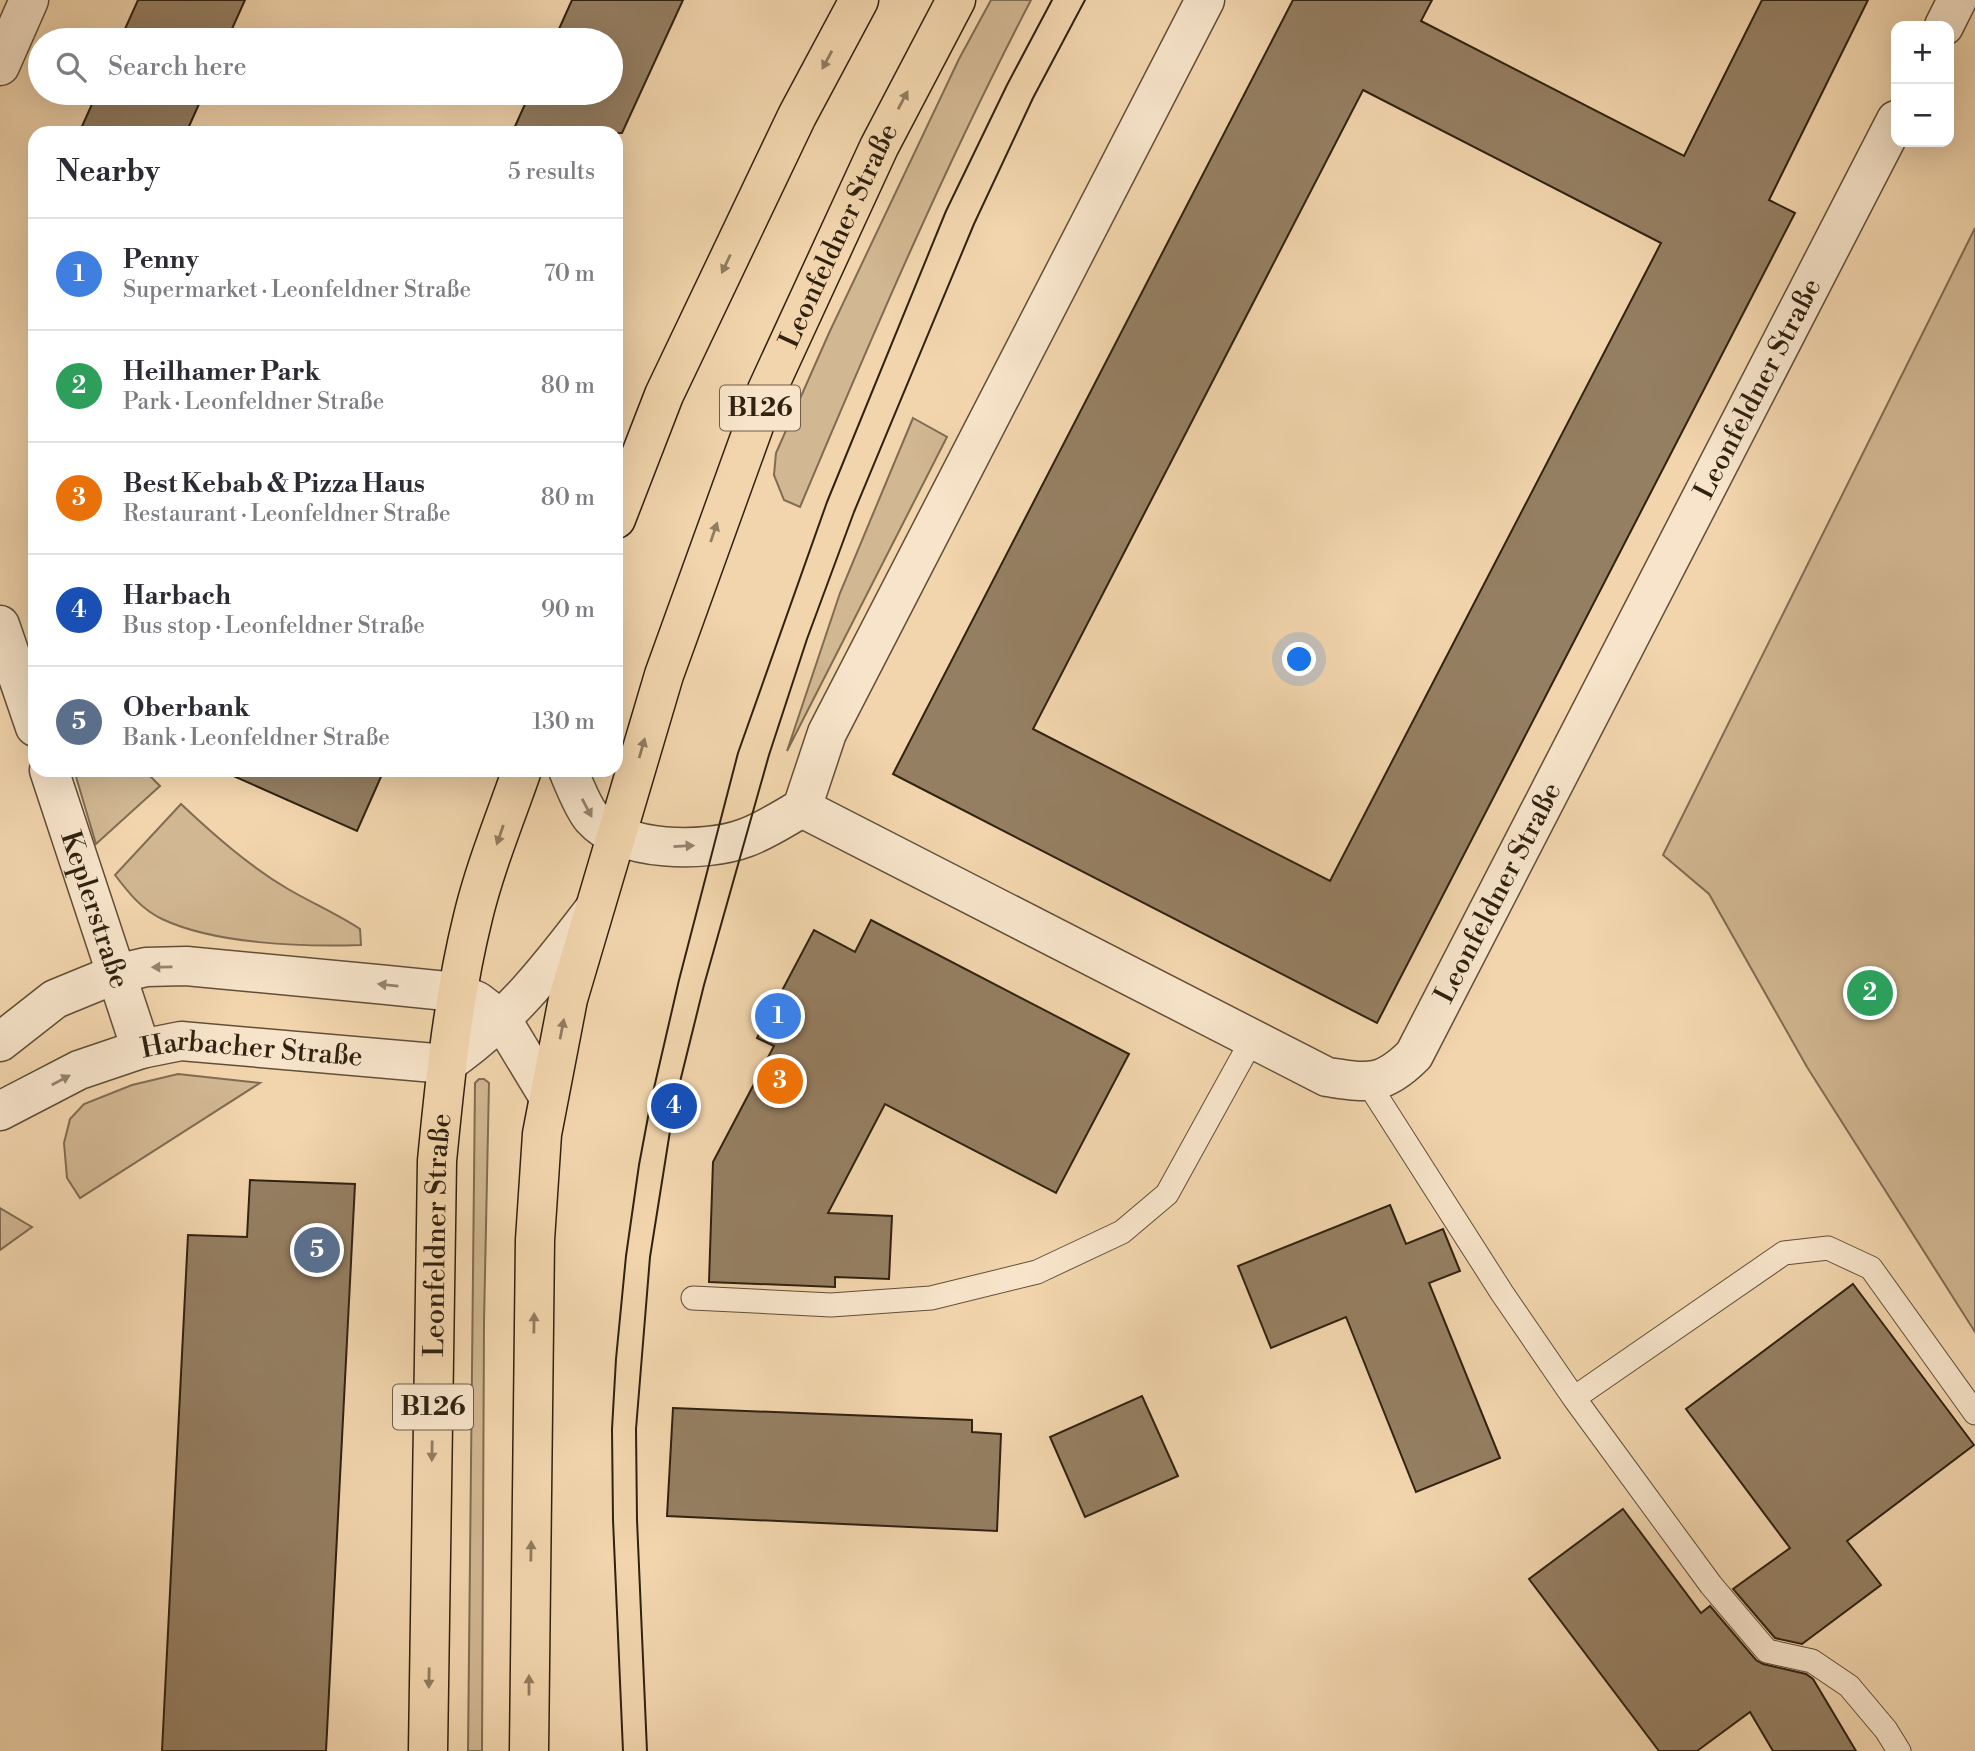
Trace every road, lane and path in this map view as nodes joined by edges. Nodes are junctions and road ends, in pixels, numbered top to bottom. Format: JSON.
{"nodes":[{"id":1,"x":29,"y":0,"type":"edge"},
{"id":2,"x":859,"y":0,"type":"edge"},
{"id":3,"x":957,"y":0,"type":"edge"},
{"id":4,"x":1205,"y":0,"type":"edge"},
{"id":5,"x":1957,"y":0,"type":"edge"},
{"id":6,"x":1946,"y":21,"type":"edge"},
{"id":7,"x":0,"y":66,"type":"edge"},
{"id":8,"x":1891,"y":130,"type":"edge"},
{"id":9,"x":623,"y":501,"type":"edge"},
{"id":10,"x":0,"y":625,"type":"edge"},
{"id":11,"x":28,"y":707,"type":"edge"},
{"id":12,"x":51,"y":777,"type":"edge"},
{"id":13,"x":520,"y":777,"type":"edge"},
{"id":14,"x":571,"y":777,"type":"edge"},
{"id":15,"x":802,"y":808,"type":"junction"},
{"id":16,"x":617,"y":837,"type":"junction"},
{"id":17,"x":592,"y":912,"type":"junction"},
{"id":18,"x":116,"y":974,"type":"junction"},
{"id":19,"x":456,"y":992,"type":"junction"},
{"id":20,"x":502,"y":1020,"type":"junction"},
{"id":21,"x":1253,"y":1038,"type":"junction"},
{"id":22,"x":0,"y":1042,"type":"edge"},
{"id":23,"x":141,"y":1049,"type":"junction"},
{"id":24,"x":446,"y":1064,"type":"junction"},
{"id":25,"x":1368,"y":1083,"type":"junction"},
{"id":26,"x":548,"y":1096,"type":"junction"},
{"id":27,"x":0,"y":1111,"type":"edge"},
{"id":28,"x":693,"y":1297,"type":"dead end"},
{"id":29,"x":1574,"y":1398,"type":"junction"},
{"id":30,"x":1975,"y":1413,"type":"edge"},
{"id":31,"x":428,"y":1751,"type":"edge"},
{"id":32,"x":529,"y":1751,"type":"edge"},
{"id":33,"x":1899,"y":1751,"type":"edge"}],
"edges":[{"from":1,"to":7,"type":"street"},
{"from":2,"to":9,"type":"main road","one_way":true},
{"from":16,"to":3,"type":"main road","name":"Leonfeldner Straße","number":"B126","one_way":true},
{"from":4,"to":15,"type":"street"},
{"from":5,"to":6,"type":"street"},
{"from":8,"to":25,"type":"street","name":"Leonfeldner Straße"},
{"from":10,"to":11,"type":"street"},
{"from":12,"to":18,"type":"street","name":"Keplerstraße"},
{"from":13,"to":19,"type":"main road","name":"Leonfeldner Straße","number":"B126","one_way":true},
{"from":14,"to":16,"type":"street","one_way":true},
{"from":16,"to":15,"type":"street","one_way":true},
{"from":15,"to":21,"type":"street"},
{"from":16,"to":17,"type":"main road","name":"Leonfeldner Straße","number":"B126"},
{"from":17,"to":20,"type":"street"},
{"from":26,"to":17,"type":"main road","name":"Leonfeldner Straße","number":"B126","one_way":true},
{"from":19,"to":18,"type":"street","one_way":true},
{"from":18,"to":22,"type":"street"},
{"from":18,"to":23,"type":"street","name":"Keplerstraße"},
{"from":19,"to":20,"type":"street"},
{"from":19,"to":24,"type":"main road","name":"Leonfeldner Straße","number":"B126"},
{"from":20,"to":24,"type":"street"},
{"from":20,"to":26,"type":"street"},
{"from":21,"to":25,"type":"street"},
{"from":21,"to":28,"type":"lane"},
{"from":23,"to":24,"type":"street","name":"Harbacher Straße"},
{"from":27,"to":23,"type":"street","name":"Harbacher Straße","one_way":true},
{"from":24,"to":31,"type":"main road","name":"Leonfeldner Straße","number":"B126","one_way":true},
{"from":25,"to":29,"type":"lane"},
{"from":32,"to":26,"type":"main road","name":"Leonfeldner Straße","number":"B126","one_way":true},
{"from":29,"to":30,"type":"lane"},
{"from":29,"to":33,"type":"lane"}]}
